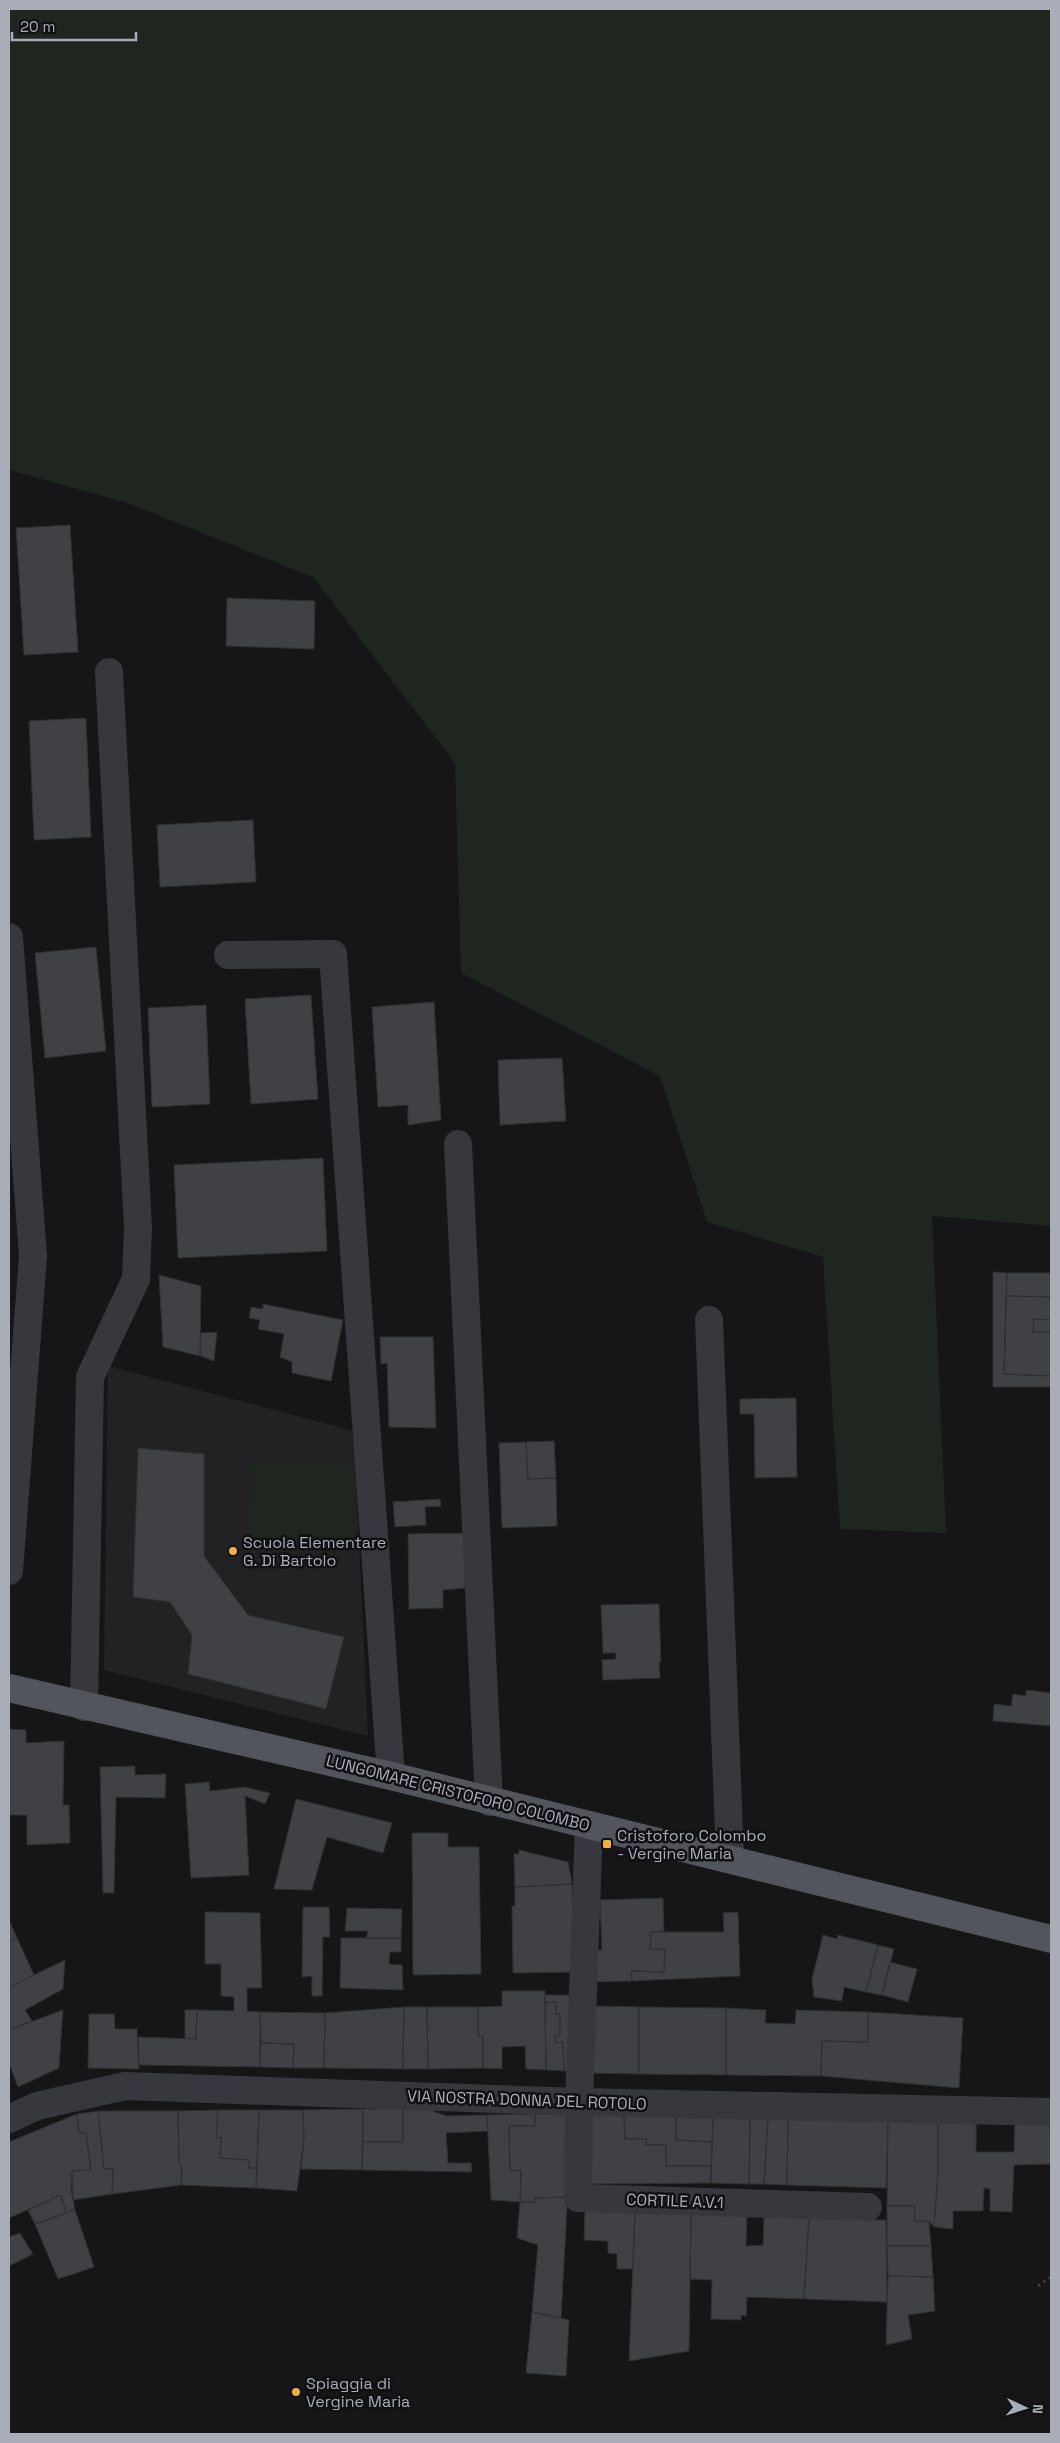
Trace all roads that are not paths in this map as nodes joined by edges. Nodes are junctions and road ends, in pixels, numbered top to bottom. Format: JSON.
{"nodes":[{"id":1,"x":109,"y":672,"type":"dead end"},
{"id":2,"x":9,"y":937,"type":"edge"},
{"id":3,"x":228,"y":955,"type":"dead end"},
{"id":4,"x":458,"y":1144,"type":"dead end"},
{"id":5,"x":709,"y":1320,"type":"dead end"},
{"id":6,"x":9,"y":1571,"type":"edge"},
{"id":7,"x":9,"y":1688,"type":"edge"},
{"id":8,"x":84,"y":1707,"type":"junction"},
{"id":9,"x":391,"y":1776,"type":"junction"},
{"id":10,"x":489,"y":1802,"type":"junction"},
{"id":11,"x":589,"y":1825,"type":"junction"},
{"id":12,"x":730,"y":1858,"type":"junction"},
{"id":13,"x":1051,"y":1940,"type":"edge"},
{"id":14,"x":579,"y":2102,"type":"junction"},
{"id":15,"x":1051,"y":2112,"type":"edge"},
{"id":16,"x":10,"y":2113,"type":"edge"},
{"id":17,"x":868,"y":2207,"type":"dead end"}],
"edges":[{"from":1,"to":8,"type":"street"},
{"from":2,"to":6,"type":"street"},
{"from":3,"to":9,"type":"street"},
{"from":4,"to":10,"type":"street"},
{"from":5,"to":12,"type":"street"},
{"from":7,"to":8,"type":"main road","name":"LUNGOMARE CRISTOFORO COLOMBO"},
{"from":8,"to":9,"type":"main road","name":"LUNGOMARE CRISTOFORO COLOMBO"},
{"from":9,"to":10,"type":"main road","name":"LUNGOMARE CRISTOFORO COLOMBO"},
{"from":10,"to":11,"type":"main road","name":"LUNGOMARE CRISTOFORO COLOMBO"},
{"from":11,"to":12,"type":"main road","name":"LUNGOMARE CRISTOFORO COLOMBO"},
{"from":11,"to":14,"type":"street"},
{"from":12,"to":13,"type":"main road","name":"LUNGOMARE CRISTOFORO COLOMBO"},
{"from":14,"to":15,"type":"street","name":"VIA NOSTRA DONNA DEL ROTOLO"},
{"from":14,"to":16,"type":"street","name":"VIA NOSTRA DONNA DEL ROTOLO"},
{"from":14,"to":17,"type":"street","name":"CORTILE A.V.1"}]}
